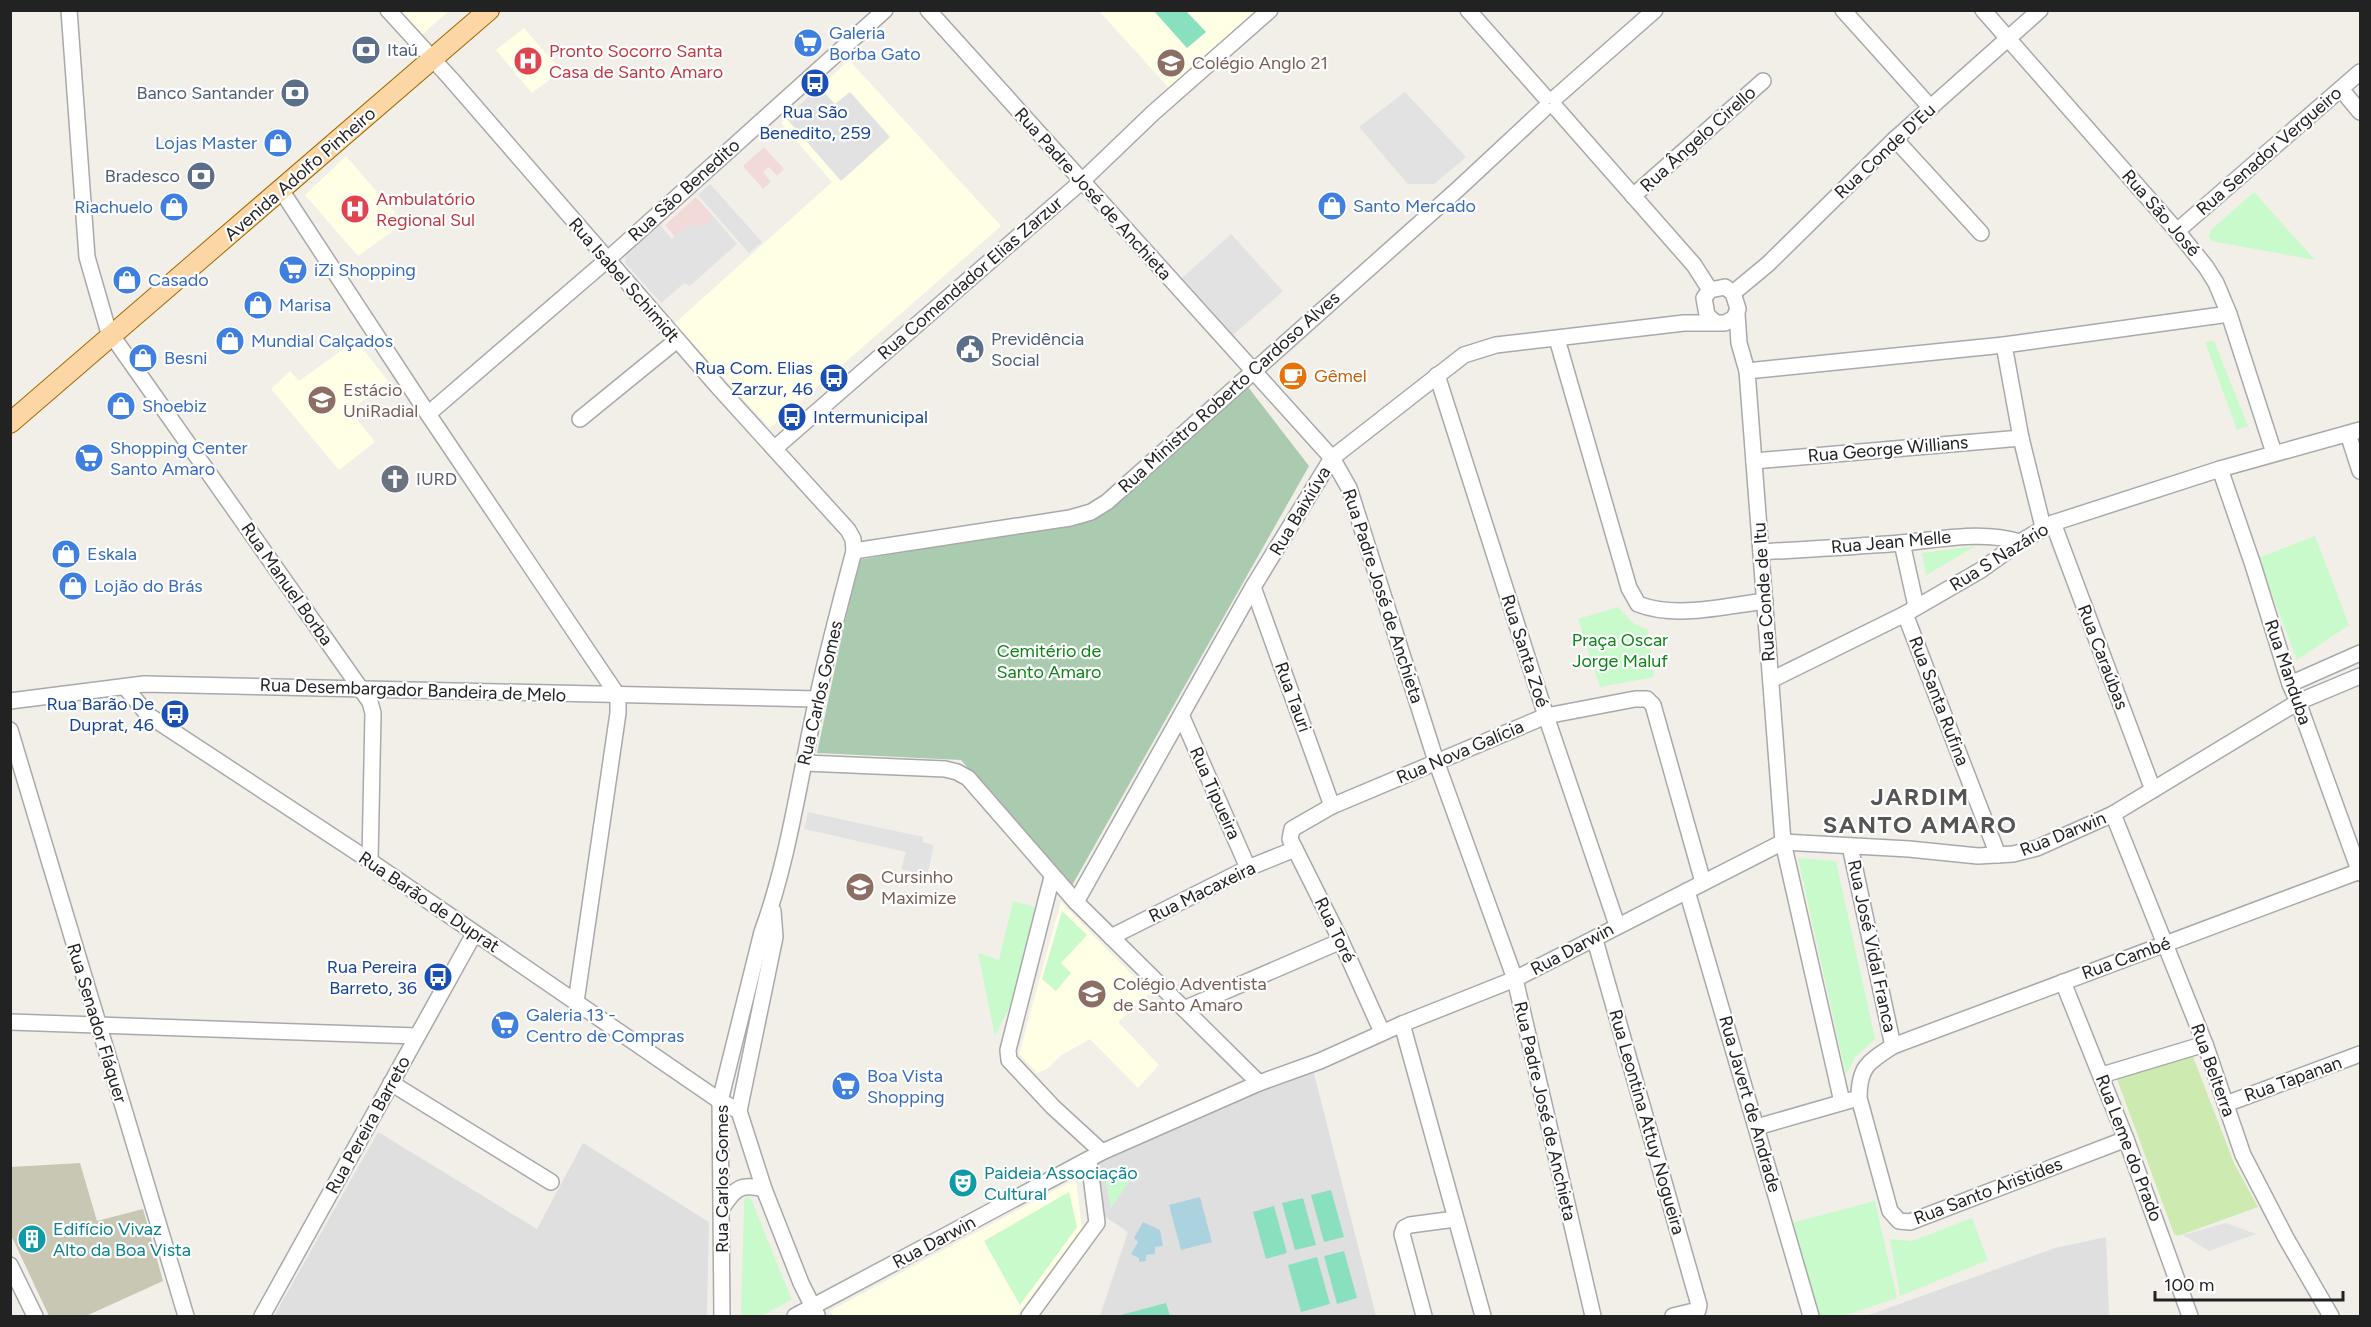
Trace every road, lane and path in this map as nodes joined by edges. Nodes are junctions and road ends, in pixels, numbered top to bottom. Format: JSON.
{"nodes":[{"id":1,"x":69,"y":10,"type":"edge"},
{"id":2,"x":388,"y":10,"type":"edge"},
{"id":3,"x":489,"y":10,"type":"edge"},
{"id":4,"x":885,"y":10,"type":"edge"},
{"id":5,"x":928,"y":10,"type":"edge"},
{"id":6,"x":1270,"y":10,"type":"edge"},
{"id":7,"x":1468,"y":10,"type":"edge"},
{"id":8,"x":1655,"y":10,"type":"edge"},
{"id":9,"x":1843,"y":10,"type":"edge"},
{"id":10,"x":1983,"y":10,"type":"edge"},
{"id":11,"x":2040,"y":10,"type":"edge"},
{"id":12,"x":2008,"y":38,"type":"junction"},
{"id":13,"x":433,"y":60,"type":"junction"},
{"id":14,"x":2361,"y":72,"type":"edge"},
{"id":15,"x":1763,"y":81,"type":"dead end"},
{"id":16,"x":2341,"y":89,"type":"junction"},
{"id":17,"x":1550,"y":103,"type":"junction"},
{"id":18,"x":1931,"y":108,"type":"junction"},
{"id":19,"x":2361,"y":112,"type":"edge"},
{"id":20,"x":1895,"y":139,"type":"junction"},
{"id":21,"x":1081,"y":182,"type":"junction"},
{"id":22,"x":281,"y":190,"type":"junction"},
{"id":23,"x":1634,"y":196,"type":"junction"},
{"id":24,"x":2177,"y":231,"type":"junction"},
{"id":25,"x":1981,"y":233,"type":"dead end"},
{"id":26,"x":607,"y":260,"type":"junction"},
{"id":27,"x":1733,"y":293,"type":"junction"},
{"id":28,"x":1707,"y":297,"type":"junction"},
{"id":29,"x":1737,"y":314,"type":"junction"},
{"id":30,"x":2229,"y":314,"type":"junction"},
{"id":31,"x":1684,"y":323,"type":"junction"},
{"id":32,"x":1718,"y":323,"type":"junction"},
{"id":33,"x":111,"y":337,"type":"junction"},
{"id":34,"x":1557,"y":339,"type":"junction"},
{"id":35,"x":677,"y":340,"type":"junction"},
{"id":36,"x":1738,"y":343,"type":"junction"},
{"id":37,"x":2004,"y":345,"type":"junction"},
{"id":38,"x":1747,"y":371,"type":"junction"},
{"id":39,"x":1253,"y":372,"type":"junction"},
{"id":40,"x":1437,"y":375,"type":"junction"},
{"id":41,"x":428,"y":414,"type":"junction"},
{"id":42,"x":580,"y":419,"type":"dead end"},
{"id":43,"x":10,"y":423,"type":"edge"},
{"id":44,"x":2354,"y":432,"type":"edge"},
{"id":45,"x":2021,"y":438,"type":"junction"},
{"id":46,"x":775,"y":448,"type":"junction"},
{"id":47,"x":2274,"y":453,"type":"junction"},
{"id":48,"x":1332,"y":458,"type":"junction"},
{"id":49,"x":1754,"y":461,"type":"junction"},
{"id":50,"x":2220,"y":469,"type":"junction"},
{"id":51,"x":2361,"y":471,"type":"edge"},
{"id":52,"x":2048,"y":525,"type":"junction"},
{"id":53,"x":2020,"y":542,"type":"junction"},
{"id":54,"x":1902,"y":543,"type":"junction"},
{"id":55,"x":854,"y":551,"type":"junction"},
{"id":56,"x":1761,"y":552,"type":"junction"},
{"id":57,"x":1253,"y":588,"type":"junction"},
{"id":58,"x":1765,"y":601,"type":"junction"},
{"id":59,"x":1911,"y":610,"type":"junction"},
{"id":60,"x":2361,"y":653,"type":"edge"},
{"id":61,"x":2361,"y":675,"type":"edge"},
{"id":62,"x":1771,"y":680,"type":"junction"},
{"id":63,"x":2290,"y":684,"type":"junction"},
{"id":64,"x":125,"y":687,"type":"junction"},
{"id":65,"x":361,"y":687,"type":"junction"},
{"id":66,"x":618,"y":696,"type":"junction"},
{"id":67,"x":817,"y":699,"type":"junction"},
{"id":68,"x":10,"y":701,"type":"edge"},
{"id":69,"x":2298,"y":702,"type":"junction"},
{"id":70,"x":1546,"y":716,"type":"junction"},
{"id":71,"x":1182,"y":717,"type":"junction"},
{"id":72,"x":10,"y":730,"type":"edge"},
{"id":73,"x":1436,"y":761,"type":"junction"},
{"id":74,"x":805,"y":763,"type":"junction"},
{"id":75,"x":2153,"y":790,"type":"junction"},
{"id":76,"x":1332,"y":806,"type":"junction"},
{"id":77,"x":2114,"y":814,"type":"junction"},
{"id":78,"x":1292,"y":829,"type":"joint"},
{"id":79,"x":1783,"y":842,"type":"junction"},
{"id":80,"x":1850,"y":846,"type":"junction"},
{"id":81,"x":1294,"y":849,"type":"junction"},
{"id":82,"x":1998,"y":855,"type":"junction"},
{"id":83,"x":370,"y":861,"type":"junction"},
{"id":84,"x":1248,"y":868,"type":"junction"},
{"id":85,"x":2360,"y":872,"type":"edge"},
{"id":86,"x":1052,"y":877,"type":"junction"},
{"id":87,"x":1703,"y":882,"type":"junction"},
{"id":88,"x":1687,"y":891,"type":"junction"},
{"id":89,"x":1076,"y":902,"type":"junction"},
{"id":90,"x":772,"y":905,"type":"junction"},
{"id":91,"x":1617,"y":925,"type":"junction"},
{"id":92,"x":474,"y":934,"type":"junction"},
{"id":93,"x":1111,"y":937,"type":"junction"},
{"id":94,"x":1595,"y":940,"type":"junction"},
{"id":95,"x":1341,"y":941,"type":"junction"},
{"id":96,"x":2165,"y":944,"type":"junction"},
{"id":97,"x":1515,"y":979,"type":"junction"},
{"id":98,"x":2063,"y":982,"type":"junction"},
{"id":99,"x":576,"y":1002,"type":"junction"},
{"id":100,"x":1184,"y":1009,"type":"junction"},
{"id":101,"x":10,"y":1022,"type":"edge"},
{"id":102,"x":1402,"y":1024,"type":"junction"},
{"id":103,"x":97,"y":1025,"type":"junction"},
{"id":104,"x":1382,"y":1032,"type":"junction"},
{"id":105,"x":417,"y":1036,"type":"junction"},
{"id":106,"x":2205,"y":1044,"type":"junction"},
{"id":107,"x":1893,"y":1046,"type":"junction"},
{"id":108,"x":2361,"y":1054,"type":"edge"},
{"id":109,"x":2102,"y":1075,"type":"junction"},
{"id":110,"x":391,"y":1083,"type":"junction"},
{"id":111,"x":1258,"y":1083,"type":"junction"},
{"id":112,"x":1860,"y":1098,"type":"junction"},
{"id":113,"x":720,"y":1101,"type":"junction"},
{"id":114,"x":1842,"y":1102,"type":"junction"},
{"id":115,"x":2226,"y":1104,"type":"junction"},
{"id":116,"x":739,"y":1112,"type":"junction"},
{"id":117,"x":1757,"y":1127,"type":"junction"},
{"id":118,"x":2127,"y":1138,"type":"junction"},
{"id":119,"x":1096,"y":1156,"type":"junction"},
{"id":120,"x":551,"y":1182,"type":"dead end"},
{"id":121,"x":764,"y":1189,"type":"junction"},
{"id":122,"x":722,"y":1208,"type":"junction"},
{"id":123,"x":1455,"y":1219,"type":"junction"},
{"id":124,"x":10,"y":1265,"type":"edge"},
{"id":125,"x":815,"y":1312,"type":"edge"},
{"id":126,"x":35,"y":1317,"type":"edge"},
{"id":127,"x":186,"y":1317,"type":"edge"},
{"id":128,"x":262,"y":1317,"type":"edge"},
{"id":129,"x":722,"y":1317,"type":"edge"},
{"id":130,"x":795,"y":1317,"type":"edge"},
{"id":131,"x":1029,"y":1317,"type":"edge"},
{"id":132,"x":1424,"y":1317,"type":"edge"},
{"id":133,"x":1483,"y":1317,"type":"edge"},
{"id":134,"x":1593,"y":1317,"type":"edge"},
{"id":135,"x":1673,"y":1317,"type":"edge"},
{"id":136,"x":1811,"y":1317,"type":"edge"},
{"id":137,"x":2190,"y":1317,"type":"edge"},
{"id":138,"x":2331,"y":1317,"type":"edge"}],
"edges":[{"from":1,"to":33,"type":"street","name":"Rua Manuel Borba"},
{"from":2,"to":13,"type":"street","name":"Rua Isabel Schimidt"},
{"from":3,"to":13,"type":"main road","name":"Avenida Adolfo Pinheiro"},
{"from":4,"to":26,"type":"street","name":"Rua São Benedito"},
{"from":5,"to":21,"type":"street","name":"Rua Padre José de Anchieta"},
{"from":6,"to":21,"type":"street","name":"Rua Comendador Elias Zarzur"},
{"from":7,"to":17,"type":"street"},
{"from":8,"to":17,"type":"street","name":"Rua Ministro Roberto Cardoso Alves"},
{"from":9,"to":18,"type":"street"},
{"from":10,"to":12,"type":"street","name":"Rua São José"},
{"from":11,"to":12,"type":"street","name":"Rua Conde D'Eu"},
{"from":12,"to":18,"type":"street","name":"Rua Conde D'Eu"},
{"from":12,"to":24,"type":"street","name":"Rua São José"},
{"from":13,"to":22,"type":"main road","name":"Avenida Adolfo Pinheiro"},
{"from":13,"to":26,"type":"street","name":"Rua Isabel Schimidt"},
{"from":14,"to":16,"type":"street","name":"Rua Senador Vergueiro"},
{"from":15,"to":23,"type":"street","name":"Rua Ângelo Cirello"},
{"from":16,"to":19,"type":"street"},
{"from":16,"to":24,"type":"street","name":"Rua Senador Vergueiro"},
{"from":17,"to":23,"type":"street"},
{"from":17,"to":39,"type":"street","name":"Rua Ministro Roberto Cardoso Alves"},
{"from":18,"to":20,"type":"street","name":"Rua Conde D'Eu"},
{"from":20,"to":25,"type":"street"},
{"from":20,"to":27,"type":"street","name":"Rua Conde D'Eu"},
{"from":21,"to":39,"type":"street","name":"Rua Padre José de Anchieta"},
{"from":21,"to":46,"type":"street","name":"Rua Comendador Elias Zarzur"},
{"from":22,"to":33,"type":"main road","name":"Avenida Adolfo Pinheiro"},
{"from":22,"to":41,"type":"street"},
{"from":23,"to":28,"type":"street"},
{"from":24,"to":30,"type":"street","name":"Rua São José"},
{"from":26,"to":35,"type":"street","name":"Rua Isabel Schimidt"},
{"from":26,"to":41,"type":"street","name":"Rua São Benedito"},
{"from":27,"to":28,"type":"street"},
{"from":27,"to":29,"type":"street"},
{"from":28,"to":31,"type":"street"},
{"from":28,"to":32,"type":"street"},
{"from":29,"to":32,"type":"street"},
{"from":29,"to":36,"type":"street","name":"Rua Conde de Itu"},
{"from":30,"to":37,"type":"street"},
{"from":30,"to":47,"type":"street","name":"Rua São José"},
{"from":31,"to":32,"type":"street"},
{"from":31,"to":34,"type":"street","name":"Rua Baixiúva"},
{"from":32,"to":36,"type":"street","name":"Rua Conde de Itu"},
{"from":33,"to":43,"type":"main road","name":"Avenida Adolfo Pinheiro"},
{"from":33,"to":65,"type":"street","name":"Rua Manuel Borba"},
{"from":34,"to":40,"type":"street","name":"Rua Baixiúva"},
{"from":34,"to":58,"type":"street"},
{"from":35,"to":42,"type":"street"},
{"from":35,"to":46,"type":"street","name":"Rua Isabel Schimidt"},
{"from":36,"to":38,"type":"street","name":"Rua Conde de Itu"},
{"from":37,"to":38,"type":"street"},
{"from":37,"to":45,"type":"street","name":"Rua Caraúbas"},
{"from":38,"to":49,"type":"street","name":"Rua Conde de Itu"},
{"from":39,"to":48,"type":"street","name":"Rua Padre José de Anchieta"},
{"from":39,"to":55,"type":"street","name":"Rua Ministro Roberto Cardoso Alves"},
{"from":40,"to":48,"type":"street","name":"Rua Baixiúva"},
{"from":40,"to":70,"type":"street","name":"Rua Santa Zoé"},
{"from":41,"to":66,"type":"street"},
{"from":44,"to":47,"type":"street","name":"Rua S Nazário"},
{"from":44,"to":51,"type":"street"},
{"from":45,"to":49,"type":"street","name":"Rua George Willians"},
{"from":45,"to":52,"type":"street","name":"Rua Caraúbas"},
{"from":46,"to":55,"type":"street","name":"Rua Isabel Schimidt"},
{"from":47,"to":50,"type":"street","name":"Rua S Nazário"},
{"from":48,"to":57,"type":"street","name":"Rua Baixiúva"},
{"from":48,"to":73,"type":"street","name":"Rua Padre José de Anchieta"},
{"from":49,"to":56,"type":"street","name":"Rua Conde de Itu"},
{"from":50,"to":52,"type":"street","name":"Rua S Nazário"},
{"from":50,"to":63,"type":"street","name":"Rua Manduba"},
{"from":52,"to":53,"type":"street","name":"Rua S Nazário"},
{"from":52,"to":75,"type":"street","name":"Rua Caraúbas"},
{"from":53,"to":54,"type":"street","name":"Rua Jean Melle"},
{"from":53,"to":59,"type":"street","name":"Rua S Nazário"},
{"from":54,"to":56,"type":"street","name":"Rua Jean Melle"},
{"from":54,"to":59,"type":"street","name":"Rua Santa Rufina"},
{"from":55,"to":67,"type":"street","name":"Rua Carlos Gomes"},
{"from":56,"to":58,"type":"street","name":"Rua Conde de Itu"},
{"from":57,"to":71,"type":"street","name":"Rua Baixiúva"},
{"from":57,"to":76,"type":"street","name":"Rua Tauri"},
{"from":58,"to":62,"type":"street","name":"Rua Conde de Itu"},
{"from":59,"to":62,"type":"street","name":"Rua S Nazário"},
{"from":59,"to":82,"type":"street","name":"Rua Santa Rufina"},
{"from":60,"to":63,"type":"street"},
{"from":61,"to":69,"type":"street","name":"Rua Darwin"},
{"from":62,"to":79,"type":"street","name":"Rua Conde de Itu"},
{"from":63,"to":69,"type":"street","name":"Rua Manduba"},
{"from":64,"to":65,"type":"street","name":"Rua Desembargador Bandeira de Melo"},
{"from":64,"to":68,"type":"street","name":"Rua Desembargador Bandeira de Melo"},
{"from":64,"to":83,"type":"street","name":"Rua Barão de Duprat"},
{"from":65,"to":66,"type":"street","name":"Rua Desembargador Bandeira de Melo"},
{"from":65,"to":83,"type":"street","name":"Rua Manuel Borba"},
{"from":66,"to":67,"type":"street","name":"Rua Desembargador Bandeira de Melo"},
{"from":66,"to":99,"type":"street"},
{"from":67,"to":74,"type":"street","name":"Rua Carlos Gomes"},
{"from":69,"to":75,"type":"street","name":"Rua Darwin"},
{"from":69,"to":85,"type":"street","name":"Rua Manduba"},
{"from":70,"to":73,"type":"street","name":"Rua Nova Galícia"},
{"from":70,"to":87,"type":"street","name":"Rua Nova Galícia"},
{"from":70,"to":91,"type":"street","name":"Rua Santa Zoé"},
{"from":71,"to":84,"type":"street","name":"Rua Tipueira"},
{"from":71,"to":89,"type":"street","name":"Rua Baixiúva"},
{"from":72,"to":103,"type":"street","name":"Rua Senador Fláquer"},
{"from":73,"to":76,"type":"street","name":"Rua Nova Galícia"},
{"from":73,"to":97,"type":"street","name":"Rua Padre José de Anchieta"},
{"from":74,"to":86,"type":"street"},
{"from":74,"to":90,"type":"street","name":"Rua Carlos Gomes"},
{"from":75,"to":77,"type":"street","name":"Rua Darwin"},
{"from":76,"to":78,"type":"street","name":"Rua Nova Galícia"},
{"from":77,"to":82,"type":"street","name":"Rua Darwin"},
{"from":77,"to":96,"type":"street","name":"Rua Belterra"},
{"from":78,"to":81,"type":"street","name":"Rua Toré"},
{"from":79,"to":80,"type":"street","name":"Rua Darwin"},
{"from":79,"to":87,"type":"street","name":"Rua Darwin"},
{"from":79,"to":114,"type":"street","name":"Rua Conde de Itu"},
{"from":80,"to":82,"type":"street","name":"Rua Darwin"},
{"from":80,"to":107,"type":"street","name":"Rua José Vidal Franca"},
{"from":81,"to":84,"type":"street","name":"Rua Macaxeira"},
{"from":81,"to":95,"type":"street","name":"Rua Toré"},
{"from":83,"to":92,"type":"street","name":"Rua Barão de Duprat"},
{"from":84,"to":93,"type":"street","name":"Rua Macaxeira"},
{"from":85,"to":96,"type":"street","name":"Rua Cambé"},
{"from":86,"to":89,"type":"street"},
{"from":86,"to":119,"type":"street"},
{"from":87,"to":88,"type":"street","name":"Rua Darwin"},
{"from":88,"to":91,"type":"street","name":"Rua Darwin"},
{"from":88,"to":117,"type":"street","name":"Rua Javert de Andrade"},
{"from":89,"to":93,"type":"street"},
{"from":90,"to":113,"type":"street","name":"Rua Carlos Gomes"},
{"from":90,"to":116,"type":"street","name":"Rua Carlos Gomes"},
{"from":91,"to":94,"type":"street","name":"Rua Darwin"},
{"from":92,"to":99,"type":"street","name":"Rua Barão de Duprat"},
{"from":92,"to":105,"type":"street","name":"Rua Pereira Barreto"},
{"from":93,"to":100,"type":"street"},
{"from":94,"to":97,"type":"street","name":"Rua Darwin"},
{"from":94,"to":135,"type":"street","name":"Rua Leontina Attuy Nogueira"},
{"from":95,"to":100,"type":"street"},
{"from":95,"to":104,"type":"street","name":"Rua Toré"},
{"from":96,"to":98,"type":"street","name":"Rua Cambé"},
{"from":96,"to":106,"type":"street","name":"Rua Belterra"},
{"from":97,"to":102,"type":"street","name":"Rua Darwin"},
{"from":97,"to":134,"type":"street","name":"Rua Padre José de Anchieta"},
{"from":98,"to":107,"type":"street","name":"Rua Cambé"},
{"from":98,"to":109,"type":"street","name":"Rua Leme do Prado"},
{"from":99,"to":113,"type":"street","name":"Rua Barão de Duprat"},
{"from":100,"to":111,"type":"street"},
{"from":101,"to":103,"type":"street"},
{"from":102,"to":104,"type":"street","name":"Rua Darwin"},
{"from":102,"to":123,"type":"street"},
{"from":103,"to":105,"type":"street"},
{"from":103,"to":127,"type":"street","name":"Rua Senador Fláquer"},
{"from":104,"to":111,"type":"street","name":"Rua Darwin"},
{"from":105,"to":110,"type":"street","name":"Rua Pereira Barreto"},
{"from":106,"to":109,"type":"street"},
{"from":106,"to":115,"type":"street","name":"Rua Belterra"},
{"from":107,"to":112,"type":"street","name":"Rua Santo Aristides"},
{"from":108,"to":115,"type":"street","name":"Rua Tapanan"},
{"from":109,"to":118,"type":"street","name":"Rua Leme do Prado"},
{"from":110,"to":120,"type":"street"},
{"from":110,"to":128,"type":"street","name":"Rua Pereira Barreto"},
{"from":111,"to":119,"type":"street","name":"Rua Darwin"},
{"from":112,"to":114,"type":"street"},
{"from":112,"to":118,"type":"street","name":"Rua Santo Aristides"},
{"from":113,"to":116,"type":"street","name":"Rua Barão de Duprat"},
{"from":113,"to":122,"type":"street","name":"Rua Carlos Gomes"},
{"from":114,"to":117,"type":"street"},
{"from":115,"to":138,"type":"street","name":"Rua Belterra"},
{"from":116,"to":121,"type":"street","name":"Rua Carlos Gomes"},
{"from":117,"to":136,"type":"street","name":"Rua Javert de Andrade"},
{"from":118,"to":137,"type":"street","name":"Rua Leme do Prado"},
{"from":119,"to":125,"type":"street","name":"Rua Darwin"},
{"from":119,"to":131,"type":"street"},
{"from":121,"to":122,"type":"street"},
{"from":121,"to":125,"type":"street","name":"Rua Carlos Gomes"},
{"from":122,"to":129,"type":"street","name":"Rua Carlos Gomes"},
{"from":123,"to":132,"type":"street"},
{"from":123,"to":133,"type":"street"},
{"from":124,"to":126,"type":"street"},
{"from":125,"to":130,"type":"street","name":"Rua Darwin"}]}
